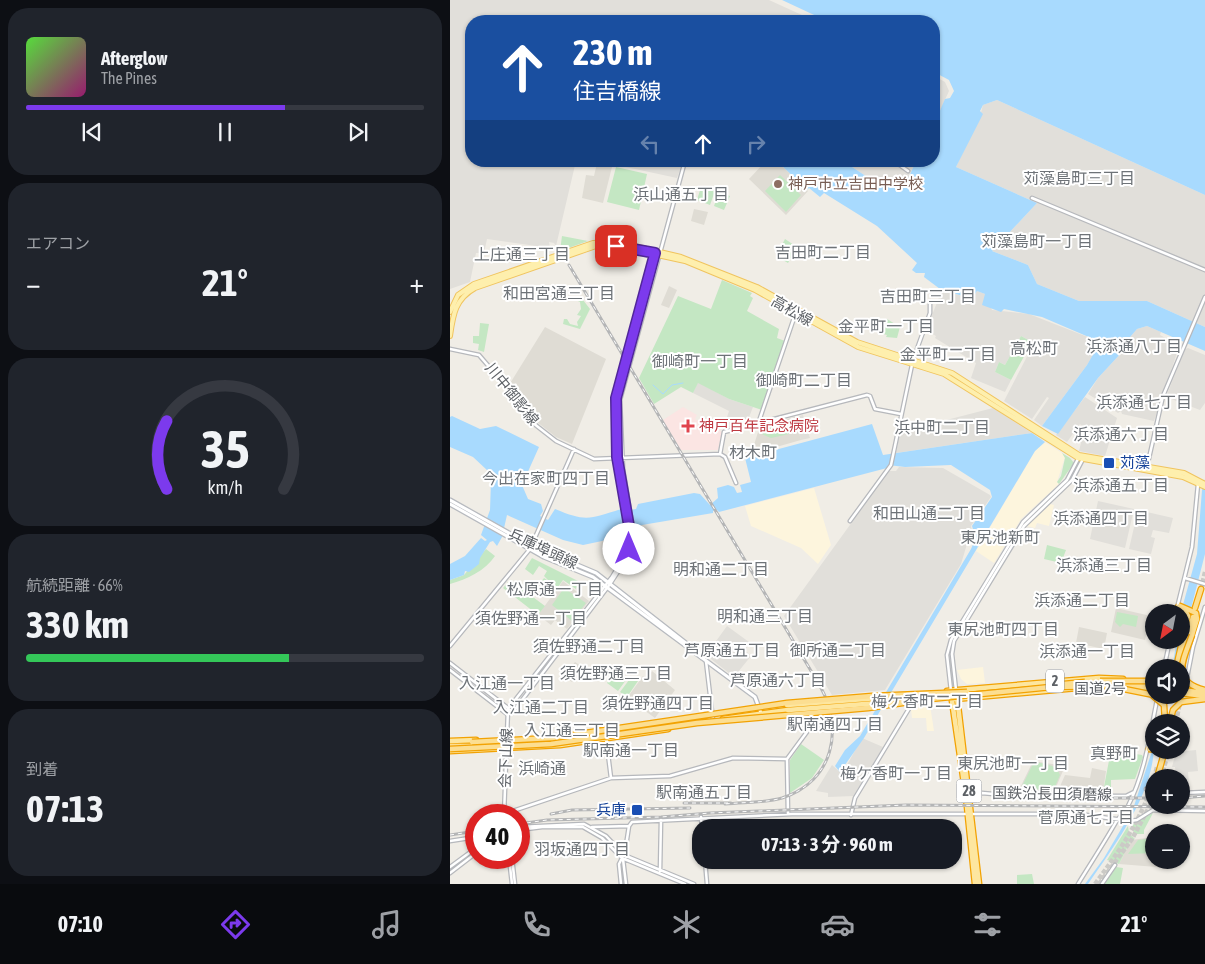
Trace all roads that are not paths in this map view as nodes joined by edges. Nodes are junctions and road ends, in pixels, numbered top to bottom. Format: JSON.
{"nodes":[{"id":1,"x":683,"y":167,"type":"edge"},
{"id":2,"x":902,"y":167,"type":"edge"},
{"id":3,"x":908,"y":171,"type":"dead end"},
{"id":4,"x":1032,"y":198,"type":"dead end"},
{"id":5,"x":657,"y":252,"type":"junction"},
{"id":6,"x":1205,"y":270,"type":"edge"},
{"id":7,"x":1205,"y":297,"type":"edge"},
{"id":8,"x":930,"y":304,"type":"dead end"},
{"id":9,"x":450,"y":312,"type":"edge"},
{"id":10,"x":797,"y":312,"type":"junction"},
{"id":11,"x":450,"y":336,"type":"edge"},
{"id":12,"x":450,"y":349,"type":"edge"},
{"id":13,"x":913,"y":362,"type":"junction"},
{"id":14,"x":901,"y":414,"type":"junction"},
{"id":15,"x":758,"y":424,"type":"junction"},
{"id":16,"x":574,"y":449,"type":"junction"},
{"id":17,"x":720,"y":454,"type":"junction"},
{"id":18,"x":617,"y":457,"type":"junction"},
{"id":19,"x":622,"y":457,"type":"junction"},
{"id":20,"x":1081,"y":457,"type":"junction"},
{"id":21,"x":1146,"y":467,"type":"junction"},
{"id":22,"x":621,"y":469,"type":"junction"},
{"id":23,"x":736,"y":483,"type":"dead end"},
{"id":24,"x":1202,"y":484,"type":"edge"},
{"id":25,"x":450,"y":500,"type":"edge"},
{"id":26,"x":450,"y":504,"type":"edge"},
{"id":27,"x":484,"y":521,"type":"junction"},
{"id":28,"x":850,"y":521,"type":"dead end"},
{"id":29,"x":531,"y":548,"type":"junction"},
{"id":30,"x":1187,"y":578,"type":"junction"},
{"id":31,"x":1205,"y":584,"type":"edge"},
{"id":32,"x":608,"y":585,"type":"junction"},
{"id":33,"x":1201,"y":589,"type":"dead end"},
{"id":34,"x":1179,"y":604,"type":"edge"},
{"id":35,"x":1205,"y":607,"type":"edge"},
{"id":36,"x":1190,"y":609,"type":"edge"},
{"id":37,"x":1194,"y":609,"type":"junction"},
{"id":38,"x":1193,"y":617,"type":"dead end"},
{"id":39,"x":450,"y":646,"type":"edge"},
{"id":40,"x":1180,"y":659,"type":"edge"},
{"id":41,"x":1189,"y":659,"type":"edge"},
{"id":42,"x":706,"y":661,"type":"junction"},
{"id":43,"x":450,"y":663,"type":"edge"},
{"id":44,"x":450,"y":670,"type":"edge"},
{"id":45,"x":1058,"y":681,"type":"junction"},
{"id":46,"x":1084,"y":685,"type":"junction"},
{"id":47,"x":1145,"y":686,"type":"edge"},
{"id":48,"x":1145,"y":686,"type":"edge"},
{"id":49,"x":1145,"y":687,"type":"edge"},
{"id":50,"x":1145,"y":687,"type":"edge"},
{"id":51,"x":954,"y":690,"type":"junction"},
{"id":52,"x":1055,"y":690,"type":"junction"},
{"id":53,"x":1145,"y":692,"type":"edge"},
{"id":54,"x":1190,"y":692,"type":"edge"},
{"id":55,"x":1205,"y":695,"type":"edge"},
{"id":56,"x":891,"y":699,"type":"junction"},
{"id":57,"x":954,"y":699,"type":"junction"},
{"id":58,"x":910,"y":701,"type":"junction"},
{"id":59,"x":508,"y":709,"type":"junction"},
{"id":60,"x":761,"y":710,"type":"junction"},
{"id":61,"x":513,"y":712,"type":"junction"},
{"id":62,"x":816,"y":713,"type":"dead end"},
{"id":63,"x":507,"y":714,"type":"junction"},
{"id":64,"x":713,"y":714,"type":"junction"},
{"id":65,"x":1171,"y":714,"type":"edge"},
{"id":66,"x":735,"y":719,"type":"junction"},
{"id":67,"x":713,"y":720,"type":"junction"},
{"id":68,"x":603,"y":728,"type":"junction"},
{"id":69,"x":506,"y":739,"type":"junction"},
{"id":70,"x":606,"y":739,"type":"junction"},
{"id":71,"x":472,"y":742,"type":"junction"},
{"id":72,"x":450,"y":746,"type":"edge"},
{"id":73,"x":506,"y":747,"type":"junction"},
{"id":74,"x":787,"y":759,"type":"junction"},
{"id":75,"x":1149,"y":759,"type":"edge"},
{"id":76,"x":1160,"y":759,"type":"edge"},
{"id":77,"x":1157,"y":767,"type":"tunnel mouth"},
{"id":78,"x":611,"y":778,"type":"junction"},
{"id":79,"x":1134,"y":792,"type":"junction"},
{"id":80,"x":1190,"y":792,"type":"edge"},
{"id":81,"x":1205,"y":792,"type":"edge"},
{"id":82,"x":970,"y":795,"type":"junction"},
{"id":83,"x":504,"y":804,"type":"edge"},
{"id":84,"x":530,"y":805,"type":"edge"},
{"id":85,"x":1205,"y":810,"type":"edge"},
{"id":86,"x":788,"y":814,"type":"junction"},
{"id":87,"x":970,"y":814,"type":"junction"},
{"id":88,"x":851,"y":815,"type":"junction"},
{"id":89,"x":701,"y":817,"type":"joint"},
{"id":90,"x":1118,"y":818,"type":"junction"},
{"id":91,"x":661,"y":820,"type":"junction"},
{"id":92,"x":629,"y":826,"type":"junction"},
{"id":93,"x":530,"y":827,"type":"edge"},
{"id":94,"x":590,"y":827,"type":"junction"},
{"id":95,"x":602,"y":827,"type":"junction"},
{"id":96,"x":530,"y":828,"type":"edge"},
{"id":97,"x":600,"y":832,"type":"junction"},
{"id":98,"x":465,"y":839,"type":"edge"},
{"id":99,"x":450,"y":841,"type":"edge"},
{"id":100,"x":609,"y":845,"type":"junction"},
{"id":101,"x":465,"y":856,"type":"edge"},
{"id":102,"x":623,"y":857,"type":"junction"},
{"id":103,"x":465,"y":861,"type":"edge"},
{"id":104,"x":1115,"y":865,"type":"dead end"},
{"id":105,"x":450,"y":867,"type":"edge"},
{"id":106,"x":512,"y":869,"type":"edge"},
{"id":107,"x":706,"y":869,"type":"edge"},
{"id":108,"x":660,"y":872,"type":"junction"},
{"id":109,"x":450,"y":873,"type":"edge"},
{"id":110,"x":514,"y":884,"type":"edge"},
{"id":111,"x":621,"y":884,"type":"edge"},
{"id":112,"x":626,"y":884,"type":"edge"},
{"id":113,"x":685,"y":884,"type":"edge"},
{"id":114,"x":694,"y":884,"type":"edge"},
{"id":115,"x":707,"y":884,"type":"edge"},
{"id":116,"x":975,"y":884,"type":"edge"},
{"id":117,"x":979,"y":884,"type":"edge"},
{"id":118,"x":1078,"y":884,"type":"edge"},
{"id":119,"x":1102,"y":884,"type":"edge"}],
"edges":[{"from":1,"to":5,"type":"street"},
{"from":2,"to":3,"type":"street"},
{"from":4,"to":6,"type":"street"},
{"from":5,"to":9,"type":"main road","name":"高松線"},
{"from":5,"to":10,"type":"main road","name":"高松線"},
{"from":5,"to":11,"type":"main road","name":"高松線"},
{"from":5,"to":18,"type":"street"},
{"from":5,"to":19,"type":"street"},
{"from":7,"to":21,"type":"street"},
{"from":8,"to":13,"type":"street"},
{"from":10,"to":13,"type":"main road","name":"高松線"},
{"from":10,"to":15,"type":"street"},
{"from":12,"to":16,"type":"street","name":"川中御影線"},
{"from":13,"to":14,"type":"street"},
{"from":13,"to":20,"type":"main road","name":"高松線"},
{"from":14,"to":15,"type":"street"},
{"from":14,"to":28,"type":"street"},
{"from":15,"to":17,"type":"street"},
{"from":16,"to":18,"type":"street","name":"川中御影線"},
{"from":16,"to":29,"type":"street"},
{"from":17,"to":19,"type":"street","name":"川中御影線"},
{"from":17,"to":23,"type":"street"},
{"from":18,"to":19,"type":"street","name":"川中御影線"},
{"from":18,"to":22,"type":"street"},
{"from":19,"to":22,"type":"street"},
{"from":20,"to":21,"type":"main road","name":"高松線"},
{"from":20,"to":24,"type":"main road","name":"高松線"},
{"from":20,"to":51,"type":"street"},
{"from":21,"to":24,"type":"main road","name":"高松線"},
{"from":22,"to":32,"type":"street"},
{"from":24,"to":30,"type":"street"},
{"from":25,"to":27,"type":"main road","name":"兵庫埠頭線"},
{"from":26,"to":27,"type":"main road","name":"兵庫埠頭線"},
{"from":27,"to":29,"type":"main road","name":"兵庫埠頭線"},
{"from":29,"to":32,"type":"main road","name":"兵庫埠頭線"},
{"from":29,"to":39,"type":"street"},
{"from":30,"to":31,"type":"street"},
{"from":30,"to":34,"type":"street"},
{"from":32,"to":42,"type":"main road","name":"兵庫埠頭線"},
{"from":32,"to":59,"type":"street"},
{"from":32,"to":61,"type":"street"},
{"from":33,"to":37,"type":"highway"},
{"from":35,"to":41,"type":"street"},
{"from":36,"to":37,"type":"highway"},
{"from":37,"to":55,"type":"highway","bridge":true},
{"from":38,"to":40,"type":"highway","bridge":true},
{"from":42,"to":60,"type":"main road","name":"兵庫埠頭線"},
{"from":42,"to":64,"type":"street"},
{"from":43,"to":59,"type":"street","name":"会下山線"},
{"from":44,"to":63,"type":"street","name":"会下山線"},
{"from":45,"to":48,"type":"highway","name":"国道2号","number":"2"},
{"from":45,"to":51,"type":"highway","name":"国道2号","number":"2"},
{"from":45,"to":52,"type":"street"},
{"from":46,"to":49,"type":"highway","bridge":true},
{"from":46,"to":53,"type":"highway","bridge":true},
{"from":46,"to":66,"type":"highway","bridge":true},
{"from":47,"to":71,"type":"highway","bridge":true},
{"from":50,"to":52,"type":"highway","name":"国道2号","number":"2"},
{"from":51,"to":56,"type":"highway","name":"国道2号","number":"2"},
{"from":51,"to":57,"type":"highway","number":"28"},
{"from":52,"to":57,"type":"highway","name":"国道2号","number":"2"},
{"from":54,"to":55,"type":"highway","bridge":true},
{"from":55,"to":65,"type":"highway","bridge":true},
{"from":56,"to":58,"type":"highway","name":"国道2号","number":"2"},
{"from":56,"to":60,"type":"highway","name":"国道2号","number":"2","bridge":true},
{"from":57,"to":58,"type":"highway","name":"国道2号","number":"2"},
{"from":57,"to":82,"type":"highway","number":"28"},
{"from":57,"to":87,"type":"highway","number":"28"},
{"from":58,"to":88,"type":"street"},
{"from":59,"to":61,"type":"street","name":"会下山線"},
{"from":59,"to":63,"type":"street"},
{"from":60,"to":64,"type":"highway","name":"国道2号","number":"2"},
{"from":60,"to":67,"type":"highway","name":"国道2号","number":"2"},
{"from":61,"to":63,"type":"street"},
{"from":62,"to":74,"type":"street"},
{"from":63,"to":69,"type":"street","name":"会下山線"},
{"from":64,"to":67,"type":"street"},
{"from":64,"to":68,"type":"highway","name":"国道2号","number":"2"},
{"from":66,"to":70,"type":"highway","bridge":true},
{"from":66,"to":72,"type":"highway","bridge":true},
{"from":67,"to":70,"type":"highway","name":"国道2号","number":"2"},
{"from":68,"to":69,"type":"highway","name":"国道2号","number":"2"},
{"from":68,"to":70,"type":"street"},
{"from":68,"to":71,"type":"highway","bridge":true},
{"from":69,"to":72,"type":"highway","name":"国道2号","number":"2"},
{"from":69,"to":73,"type":"street","name":"会下山線"},
{"from":70,"to":73,"type":"highway","name":"国道2号","number":"2"},
{"from":70,"to":78,"type":"street"},
{"from":71,"to":72,"type":"highway"},
{"from":72,"to":73,"type":"highway","name":"国道2号","number":"2"},
{"from":72,"to":73,"type":"highway","bridge":true},
{"from":73,"to":83,"type":"street","name":"会下山線"},
{"from":74,"to":78,"type":"street"},
{"from":74,"to":86,"type":"street"},
{"from":75,"to":79,"type":"street"},
{"from":76,"to":77,"type":"highway"},
{"from":78,"to":84,"type":"street"},
{"from":79,"to":82,"type":"street","name":"国鉄沿長田須磨線"},
{"from":79,"to":90,"type":"street"},
{"from":80,"to":81,"type":"street"},
{"from":82,"to":87,"type":"highway","number":"28"},
{"from":85,"to":90,"type":"street"},
{"from":86,"to":88,"type":"street"},
{"from":86,"to":89,"type":"street"},
{"from":87,"to":88,"type":"street"},
{"from":87,"to":90,"type":"street"},
{"from":87,"to":116,"type":"highway","number":"28"},
{"from":87,"to":117,"type":"highway","number":"28"},
{"from":89,"to":91,"type":"street"},
{"from":90,"to":118,"type":"street"},
{"from":91,"to":92,"type":"street"},
{"from":91,"to":108,"type":"street"},
{"from":92,"to":95,"type":"street"},
{"from":92,"to":102,"type":"street"},
{"from":93,"to":94,"type":"street"},
{"from":94,"to":95,"type":"street"},
{"from":94,"to":97,"type":"street"},
{"from":95,"to":97,"type":"street"},
{"from":96,"to":100,"type":"street"},
{"from":97,"to":100,"type":"street"},
{"from":97,"to":102,"type":"street"},
{"from":98,"to":99,"type":"street"},
{"from":100,"to":102,"type":"street"},
{"from":101,"to":105,"type":"street"},
{"from":102,"to":108,"type":"street"},
{"from":102,"to":111,"type":"street"},
{"from":102,"to":112,"type":"street"},
{"from":103,"to":109,"type":"street"},
{"from":104,"to":119,"type":"street"},
{"from":106,"to":110,"type":"street"},
{"from":107,"to":115,"type":"street"},
{"from":108,"to":113,"type":"street"},
{"from":108,"to":114,"type":"street"}]}
